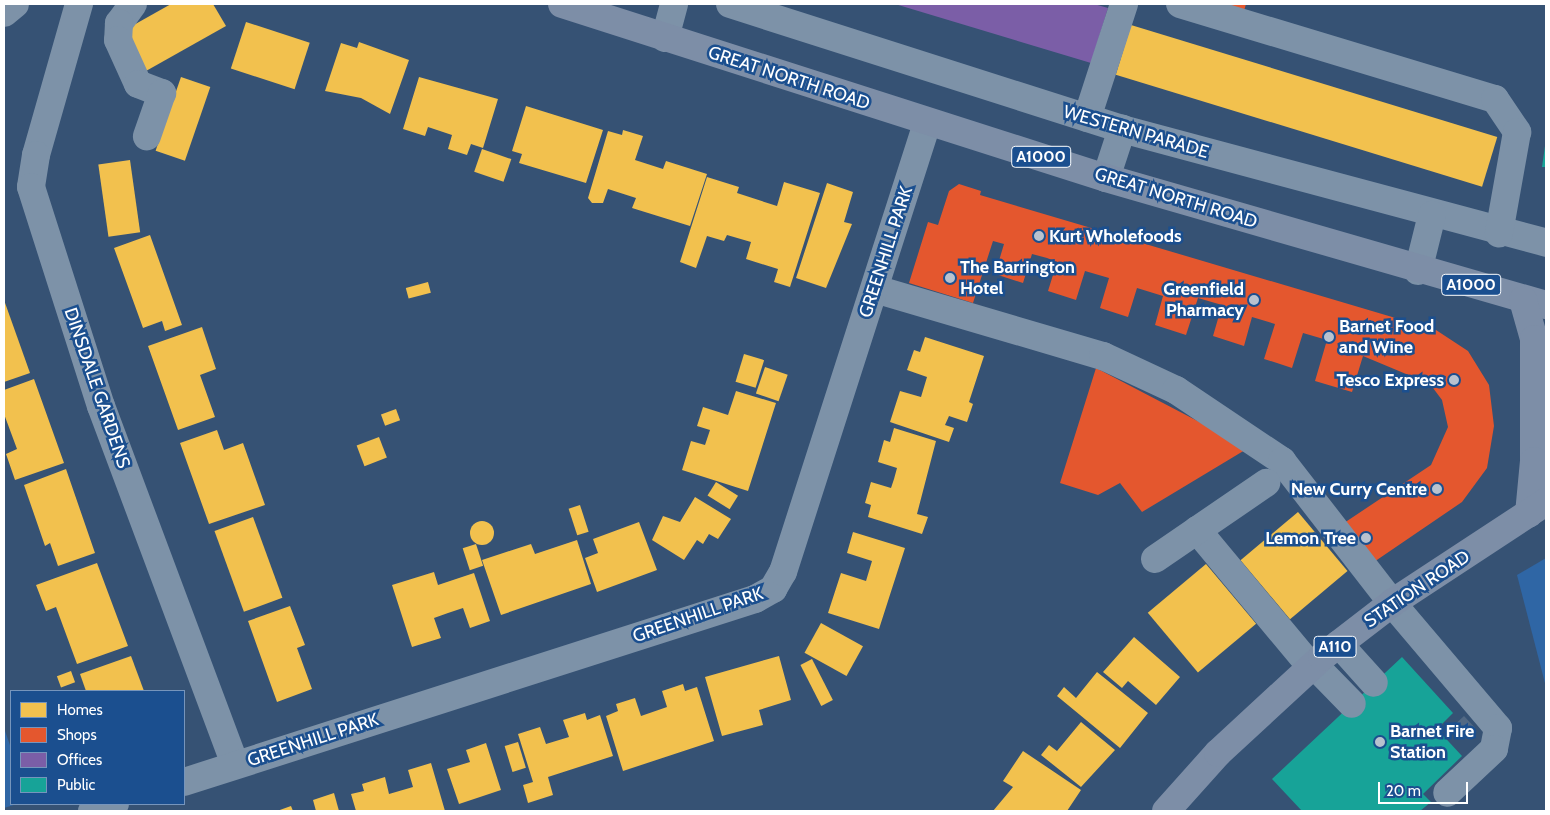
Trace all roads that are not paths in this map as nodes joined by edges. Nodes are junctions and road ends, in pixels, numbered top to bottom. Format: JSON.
{"nodes":[{"id":1,"x":15,"y":4,"type":"edge"},
{"id":2,"x":79,"y":4,"type":"edge"},
{"id":3,"x":134,"y":4,"type":"edge"},
{"id":4,"x":562,"y":4,"type":"edge"},
{"id":5,"x":674,"y":4,"type":"edge"},
{"id":6,"x":730,"y":4,"type":"edge"},
{"id":7,"x":1124,"y":4,"type":"edge"},
{"id":8,"x":1180,"y":4,"type":"edge"},
{"id":9,"x":4,"y":13,"type":"edge"},
{"id":10,"x":665,"y":38,"type":"junction"},
{"id":11,"x":1087,"y":118,"type":"junction"},
{"id":12,"x":928,"y":123,"type":"junction"},
{"id":13,"x":1122,"y":129,"type":"junction"},
{"id":14,"x":147,"y":136,"type":"dead end"},
{"id":15,"x":1106,"y":178,"type":"junction"},
{"id":16,"x":1432,"y":215,"type":"junction"},
{"id":17,"x":1499,"y":233,"type":"junction"},
{"id":18,"x":1546,"y":243,"type":"edge"},
{"id":19,"x":1418,"y":271,"type":"junction"},
{"id":20,"x":874,"y":289,"type":"junction"},
{"id":21,"x":1535,"y":303,"type":"edge"},
{"id":22,"x":1266,"y":484,"type":"dead end"},
{"id":23,"x":1538,"y":508,"type":"edge"},
{"id":24,"x":1197,"y":530,"type":"junction"},
{"id":25,"x":1155,"y":559,"type":"dead end"},
{"id":26,"x":1392,"y":603,"type":"junction"},
{"id":27,"x":1339,"y":644,"type":"junction"},
{"id":28,"x":1312,"y":666,"type":"junction"},
{"id":29,"x":1374,"y":683,"type":"dead end"},
{"id":30,"x":1352,"y":704,"type":"dead end"},
{"id":31,"x":235,"y":765,"type":"junction"},
{"id":32,"x":185,"y":782,"type":"edge"},
{"id":33,"x":1447,"y":793,"type":"dead end"},
{"id":34,"x":112,"y":805,"type":"edge"},
{"id":35,"x":92,"y":811,"type":"edge"},
{"id":36,"x":1166,"y":811,"type":"edge"}],
"edges":[{"from":1,"to":9,"type":"street"},
{"from":2,"to":31,"type":"street","name":"DINSDALE GARDENS"},
{"from":3,"to":14,"type":"street"},
{"from":4,"to":10,"type":"main road","number":"A1000"},
{"from":5,"to":10,"type":"street"},
{"from":6,"to":11,"type":"street","name":"WESTERN PARADE"},
{"from":7,"to":11,"type":"street"},
{"from":8,"to":17,"type":"street"},
{"from":10,"to":12,"type":"main road","name":"GREAT NORTH ROAD","number":"A1000"},
{"from":11,"to":13,"type":"street","name":"WESTERN PARADE"},
{"from":12,"to":15,"type":"main road","name":"GREAT NORTH ROAD","number":"A1000"},
{"from":12,"to":20,"type":"street","name":"GREENHILL PARK"},
{"from":13,"to":15,"type":"street"},
{"from":13,"to":16,"type":"street","name":"WESTERN PARADE"},
{"from":15,"to":19,"type":"main road","name":"GREAT NORTH ROAD","number":"A1000"},
{"from":16,"to":17,"type":"street","name":"WESTERN PARADE"},
{"from":16,"to":19,"type":"street"},
{"from":17,"to":18,"type":"street","name":"WESTERN PARADE"},
{"from":19,"to":21,"type":"main road","name":"GREAT NORTH ROAD","number":"A1000"},
{"from":20,"to":26,"type":"street"},
{"from":20,"to":31,"type":"street","name":"GREENHILL PARK"},
{"from":21,"to":23,"type":"main road","number":"A110"},
{"from":22,"to":24,"type":"street"},
{"from":23,"to":26,"type":"main road","name":"STATION ROAD","number":"A110"},
{"from":24,"to":25,"type":"street"},
{"from":24,"to":28,"type":"street"},
{"from":26,"to":27,"type":"main road","name":"STATION ROAD","number":"A110"},
{"from":26,"to":33,"type":"street"},
{"from":27,"to":28,"type":"main road","name":"STATION ROAD","number":"A110"},
{"from":27,"to":29,"type":"street"},
{"from":28,"to":30,"type":"street"},
{"from":28,"to":36,"type":"main road","name":"STATION ROAD","number":"A110"},
{"from":31,"to":32,"type":"street","name":"GREENHILL PARK"},
{"from":34,"to":35,"type":"street"}]}
